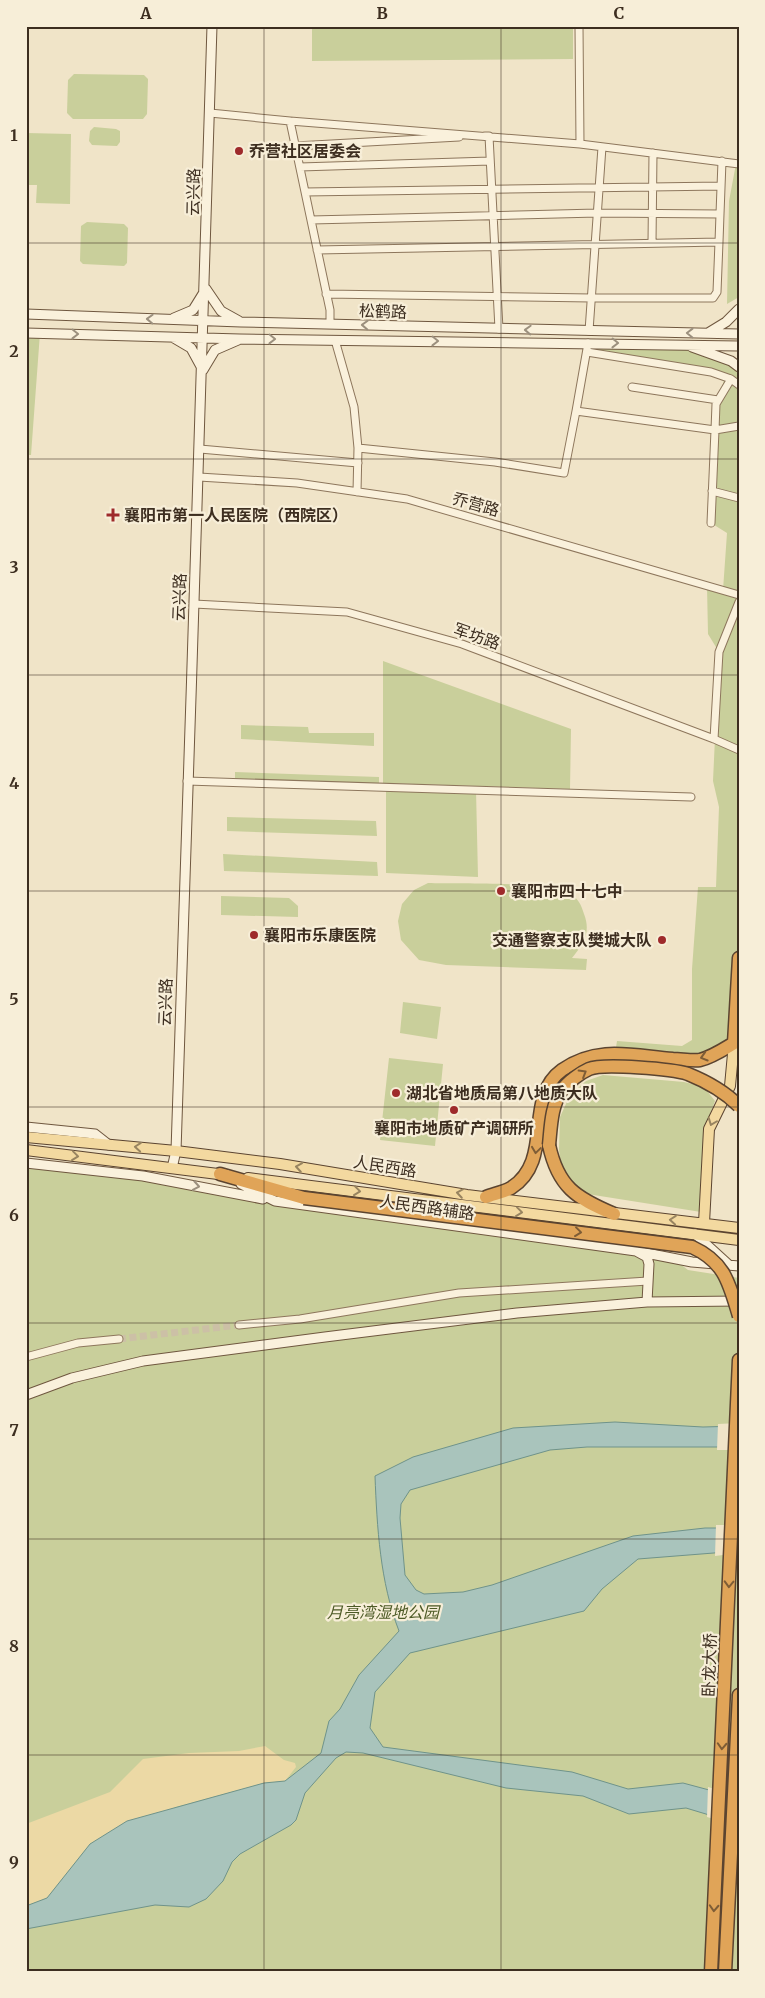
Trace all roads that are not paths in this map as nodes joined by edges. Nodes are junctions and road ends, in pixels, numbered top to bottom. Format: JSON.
{"nodes":[{"id":1,"x":212,"y":26,"type":"edge"},
{"id":2,"x":579,"y":26,"type":"edge"},
{"id":3,"x":210,"y":112,"type":"junction"},
{"id":4,"x":290,"y":122,"type":"junction"},
{"id":5,"x":489,"y":136,"type":"junction"},
{"id":6,"x":580,"y":144,"type":"junction"},
{"id":7,"x":295,"y":146,"type":"junction"},
{"id":8,"x":602,"y":147,"type":"junction"},
{"id":9,"x":653,"y":153,"type":"junction"},
{"id":10,"x":490,"y":161,"type":"junction"},
{"id":11,"x":722,"y":161,"type":"junction"},
{"id":12,"x":739,"y":164,"type":"edge"},
{"id":13,"x":300,"y":167,"type":"junction"},
{"id":14,"x":721,"y":186,"type":"junction"},
{"id":15,"x":599,"y":187,"type":"junction"},
{"id":16,"x":653,"y":187,"type":"junction"},
{"id":17,"x":492,"y":188,"type":"junction"},
{"id":18,"x":305,"y":192,"type":"junction"},
{"id":19,"x":597,"y":212,"type":"junction"},
{"id":20,"x":652,"y":213,"type":"junction"},
{"id":21,"x":720,"y":214,"type":"junction"},
{"id":22,"x":493,"y":216,"type":"junction"},
{"id":23,"x":311,"y":220,"type":"junction"},
{"id":24,"x":719,"y":242,"type":"junction"},
{"id":25,"x":652,"y":243,"type":"junction"},
{"id":26,"x":595,"y":244,"type":"junction"},
{"id":27,"x":495,"y":246,"type":"junction"},
{"id":28,"x":317,"y":250,"type":"junction"},
{"id":29,"x":206,"y":289,"type":"junction"},
{"id":30,"x":326,"y":294,"type":"junction"},
{"id":31,"x":498,"y":297,"type":"junction"},
{"id":32,"x":591,"y":298,"type":"junction"},
{"id":33,"x":739,"y":309,"type":"edge"},
{"id":34,"x":26,"y":314,"type":"edge"},
{"id":35,"x":170,"y":319,"type":"junction"},
{"id":36,"x":205,"y":321,"type":"junction"},
{"id":37,"x":241,"y":322,"type":"junction"},
{"id":38,"x":330,"y":324,"type":"junction"},
{"id":39,"x":499,"y":329,"type":"junction"},
{"id":40,"x":588,"y":331,"type":"junction"},
{"id":41,"x":26,"y":333,"type":"edge"},
{"id":42,"x":708,"y":333,"type":"junction"},
{"id":43,"x":739,"y":334,"type":"edge"},
{"id":44,"x":172,"y":336,"type":"junction"},
{"id":45,"x":205,"y":338,"type":"junction"},
{"id":46,"x":240,"y":339,"type":"junction"},
{"id":47,"x":335,"y":340,"type":"junction"},
{"id":48,"x":682,"y":344,"type":"junction"},
{"id":49,"x":739,"y":346,"type":"edge"},
{"id":50,"x":588,"y":347,"type":"junction"},
{"id":51,"x":739,"y":367,"type":"edge"},
{"id":52,"x":203,"y":370,"type":"junction"},
{"id":53,"x":731,"y":379,"type":"junction"},
{"id":54,"x":739,"y":385,"type":"edge"},
{"id":55,"x":632,"y":388,"type":"dead end"},
{"id":56,"x":718,"y":400,"type":"junction"},
{"id":57,"x":576,"y":411,"type":"junction"},
{"id":58,"x":739,"y":426,"type":"edge"},
{"id":59,"x":715,"y":430,"type":"junction"},
{"id":60,"x":358,"y":448,"type":"junction"},
{"id":61,"x":200,"y":449,"type":"junction"},
{"id":62,"x":358,"y":463,"type":"junction"},
{"id":63,"x":199,"y":477,"type":"junction"},
{"id":64,"x":712,"y":491,"type":"junction"},
{"id":65,"x":357,"y":492,"type":"junction"},
{"id":66,"x":739,"y":498,"type":"edge"},
{"id":67,"x":711,"y":523,"type":"dead end"},
{"id":68,"x":739,"y":595,"type":"edge"},
{"id":69,"x":739,"y":602,"type":"edge"},
{"id":70,"x":194,"y":604,"type":"junction"},
{"id":71,"x":714,"y":739,"type":"junction"},
{"id":72,"x":739,"y":750,"type":"edge"},
{"id":73,"x":187,"y":781,"type":"junction"},
{"id":74,"x":691,"y":797,"type":"dead end"},
{"id":75,"x":739,"y":958,"type":"edge"},
{"id":76,"x":734,"y":1043,"type":"junction"},
{"id":77,"x":739,"y":1106,"type":"edge"},
{"id":78,"x":26,"y":1127,"type":"edge"},
{"id":79,"x":26,"y":1137,"type":"edge"},
{"id":80,"x":110,"y":1145,"type":"junction"},
{"id":81,"x":26,"y":1150,"type":"edge"},
{"id":82,"x":176,"y":1151,"type":"junction"},
{"id":83,"x":26,"y":1163,"type":"edge"},
{"id":84,"x":172,"y":1168,"type":"junction"},
{"id":85,"x":220,"y":1174,"type":"junction"},
{"id":86,"x":486,"y":1197,"type":"junction"},
{"id":87,"x":275,"y":1201,"type":"junction"},
{"id":88,"x":614,"y":1214,"type":"junction"},
{"id":89,"x":704,"y":1223,"type":"junction"},
{"id":90,"x":739,"y":1228,"type":"edge"},
{"id":91,"x":695,"y":1234,"type":"junction"},
{"id":92,"x":739,"y":1240,"type":"edge"},
{"id":93,"x":636,"y":1250,"type":"junction"},
{"id":94,"x":671,"y":1258,"type":"junction"},
{"id":95,"x":649,"y":1264,"type":"junction"},
{"id":96,"x":734,"y":1266,"type":"edge"},
{"id":97,"x":648,"y":1281,"type":"junction"},
{"id":98,"x":739,"y":1301,"type":"edge"},
{"id":99,"x":647,"y":1302,"type":"junction"},
{"id":100,"x":739,"y":1316,"type":"edge"},
{"id":101,"x":239,"y":1326,"type":"tunnel mouth"},
{"id":102,"x":119,"y":1339,"type":"tunnel mouth"},
{"id":103,"x":26,"y":1357,"type":"edge"},
{"id":104,"x":739,"y":1360,"type":"edge"},
{"id":105,"x":26,"y":1395,"type":"edge"},
{"id":106,"x":739,"y":1695,"type":"edge"},
{"id":107,"x":711,"y":1972,"type":"edge"},
{"id":108,"x":725,"y":1972,"type":"edge"}],
"edges":[{"from":1,"to":3,"type":"main road","name":"云兴路"},
{"from":2,"to":6,"type":"street"},
{"from":3,"to":4,"type":"street"},
{"from":3,"to":29,"type":"main road","name":"云兴路"},
{"from":4,"to":5,"type":"street"},
{"from":4,"to":7,"type":"street"},
{"from":5,"to":6,"type":"street"},
{"from":5,"to":7,"type":"street"},
{"from":5,"to":10,"type":"street"},
{"from":6,"to":8,"type":"street"},
{"from":7,"to":13,"type":"street"},
{"from":8,"to":9,"type":"street"},
{"from":8,"to":15,"type":"street"},
{"from":9,"to":11,"type":"street"},
{"from":9,"to":16,"type":"street"},
{"from":10,"to":13,"type":"street"},
{"from":10,"to":17,"type":"street"},
{"from":11,"to":12,"type":"street"},
{"from":11,"to":14,"type":"street"},
{"from":13,"to":18,"type":"street"},
{"from":14,"to":16,"type":"street"},
{"from":14,"to":21,"type":"street"},
{"from":15,"to":16,"type":"street"},
{"from":15,"to":17,"type":"street"},
{"from":15,"to":19,"type":"street"},
{"from":16,"to":20,"type":"street"},
{"from":17,"to":18,"type":"street"},
{"from":17,"to":22,"type":"street"},
{"from":18,"to":23,"type":"street"},
{"from":19,"to":20,"type":"street"},
{"from":19,"to":22,"type":"street"},
{"from":19,"to":26,"type":"street"},
{"from":20,"to":21,"type":"street"},
{"from":20,"to":25,"type":"street"},
{"from":21,"to":24,"type":"street"},
{"from":22,"to":23,"type":"street"},
{"from":22,"to":27,"type":"street"},
{"from":23,"to":28,"type":"street"},
{"from":24,"to":25,"type":"street"},
{"from":24,"to":32,"type":"street"},
{"from":25,"to":26,"type":"street"},
{"from":26,"to":27,"type":"street"},
{"from":26,"to":32,"type":"street"},
{"from":27,"to":28,"type":"street"},
{"from":27,"to":31,"type":"street"},
{"from":28,"to":30,"type":"street"},
{"from":29,"to":35,"type":"main road"},
{"from":29,"to":36,"type":"main road","name":"云兴路"},
{"from":29,"to":37,"type":"main road"},
{"from":30,"to":31,"type":"street"},
{"from":30,"to":38,"type":"street"},
{"from":31,"to":32,"type":"street"},
{"from":31,"to":39,"type":"street"},
{"from":32,"to":40,"type":"street"},
{"from":33,"to":42,"type":"main road"},
{"from":35,"to":34,"type":"main road","name":"松鹤路","one_way":true},
{"from":35,"to":36,"type":"main road","name":"松鹤路"},
{"from":36,"to":37,"type":"main road","name":"松鹤路"},
{"from":36,"to":45,"type":"main road","name":"云兴路"},
{"from":37,"to":38,"type":"main road","name":"松鹤路"},
{"from":39,"to":38,"type":"main road","name":"松鹤路","one_way":true},
{"from":40,"to":39,"type":"main road","name":"松鹤路","one_way":true},
{"from":42,"to":40,"type":"main road","name":"松鹤路","one_way":true},
{"from":41,"to":44,"type":"main road","name":"松鹤路","one_way":true},
{"from":42,"to":43,"type":"main road","name":"松鹤路"},
{"from":44,"to":45,"type":"main road","name":"松鹤路"},
{"from":44,"to":52,"type":"main road"},
{"from":45,"to":46,"type":"main road","name":"松鹤路"},
{"from":45,"to":52,"type":"main road","name":"云兴路"},
{"from":46,"to":47,"type":"main road","name":"松鹤路","one_way":true},
{"from":46,"to":52,"type":"main road"},
{"from":47,"to":50,"type":"main road","name":"松鹤路","one_way":true},
{"from":47,"to":60,"type":"street"},
{"from":48,"to":49,"type":"main road","name":"松鹤路"},
{"from":50,"to":48,"type":"main road","name":"松鹤路","one_way":true},
{"from":48,"to":51,"type":"main road"},
{"from":50,"to":53,"type":"street"},
{"from":50,"to":57,"type":"street"},
{"from":52,"to":61,"type":"main road","name":"云兴路"},
{"from":53,"to":54,"type":"street"},
{"from":53,"to":56,"type":"street"},
{"from":55,"to":56,"type":"street"},
{"from":56,"to":59,"type":"street"},
{"from":57,"to":59,"type":"street"},
{"from":57,"to":60,"type":"street"},
{"from":58,"to":59,"type":"street"},
{"from":59,"to":64,"type":"street"},
{"from":60,"to":62,"type":"street"},
{"from":61,"to":62,"type":"street"},
{"from":61,"to":63,"type":"main road","name":"云兴路"},
{"from":62,"to":65,"type":"street"},
{"from":63,"to":65,"type":"street","name":"乔营路"},
{"from":63,"to":70,"type":"main road","name":"云兴路"},
{"from":64,"to":66,"type":"street"},
{"from":64,"to":67,"type":"street"},
{"from":65,"to":68,"type":"street","name":"乔营路"},
{"from":69,"to":71,"type":"street"},
{"from":70,"to":71,"type":"street","name":"军坊路"},
{"from":70,"to":73,"type":"main road","name":"云兴路"},
{"from":71,"to":72,"type":"street","name":"军坊路"},
{"from":73,"to":74,"type":"street"},
{"from":73,"to":82,"type":"main road","name":"云兴路"},
{"from":75,"to":76,"type":"highway"},
{"from":76,"to":86,"type":"highway","one_way":true},
{"from":76,"to":89,"type":"main road","one_way":true},
{"from":88,"to":77,"type":"highway","one_way":true,"bridge":true},
{"from":78,"to":80,"type":"main road"},
{"from":79,"to":80,"type":"main road","name":"人民西路"},
{"from":82,"to":80,"type":"main road","name":"人民西路","one_way":true},
{"from":81,"to":84,"type":"main road","name":"人民西路","one_way":true},
{"from":82,"to":84,"type":"main road","name":"云兴路"},
{"from":86,"to":82,"type":"main road","name":"人民西路","one_way":true},
{"from":83,"to":87,"type":"main road","one_way":true},
{"from":84,"to":85,"type":"main road","name":"人民西路"},
{"from":85,"to":87,"type":"main road","name":"人民西路辅路"},
{"from":85,"to":91,"type":"main road","name":"人民西路","one_way":true},
{"from":85,"to":100,"type":"highway","one_way":true,"bridge":true},
{"from":86,"to":88,"type":"main road","name":"人民西路"},
{"from":87,"to":93,"type":"main road","name":"人民西路辅路"},
{"from":89,"to":88,"type":"main road","name":"人民西路","one_way":true},
{"from":89,"to":90,"type":"main road","name":"人民西路"},
{"from":91,"to":92,"type":"main road","name":"人民西路"},
{"from":91,"to":96,"type":"main road"},
{"from":93,"to":94,"type":"main road","name":"人民西路辅路"},
{"from":93,"to":95,"type":"main road"},
{"from":94,"to":95,"type":"main road"},
{"from":94,"to":96,"type":"main road","name":"人民西路辅路"},
{"from":95,"to":97,"type":"main road"},
{"from":97,"to":99,"type":"main road"},
{"from":97,"to":101,"type":"street"},
{"from":98,"to":99,"type":"main road"},
{"from":99,"to":105,"type":"main road"},
{"from":102,"to":103,"type":"street"},
{"from":104,"to":107,"type":"highway","name":"卧龙大桥","one_way":true},
{"from":106,"to":108,"type":"highway","name":"卧龙大桥"}]}
